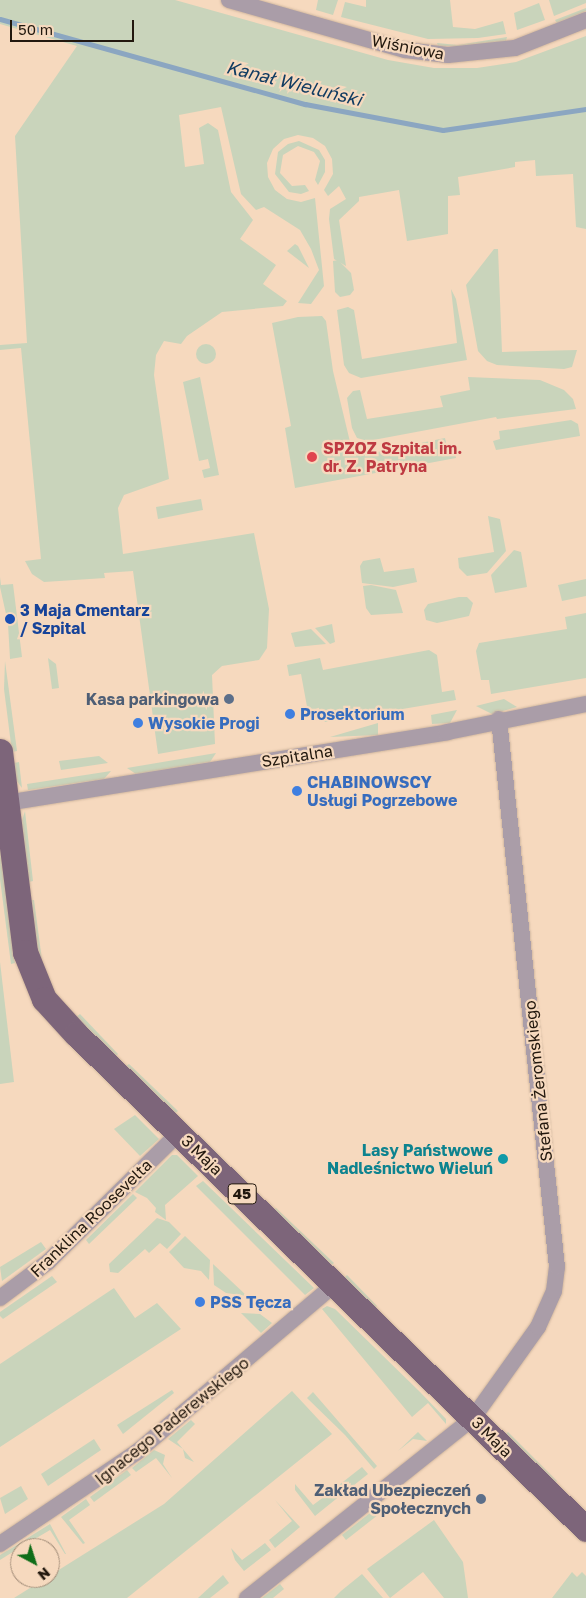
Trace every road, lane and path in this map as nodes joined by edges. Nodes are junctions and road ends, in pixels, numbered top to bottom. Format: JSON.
{"nodes":[{"id":1,"x":229,"y":0,"type":"edge"},
{"id":2,"x":586,"y":20,"type":"edge"},
{"id":3,"x":586,"y":704,"type":"edge"},
{"id":4,"x":499,"y":719,"type":"junction"},
{"id":5,"x":0,"y":751,"type":"edge"},
{"id":6,"x":6,"y":803,"type":"junction"},
{"id":7,"x":179,"y":1133,"type":"junction"},
{"id":8,"x":335,"y":1284,"type":"junction"},
{"id":9,"x":0,"y":1298,"type":"edge"},
{"id":10,"x":473,"y":1418,"type":"junction"},
{"id":11,"x":586,"y":1529,"type":"edge"},
{"id":12,"x":0,"y":1544,"type":"edge"},
{"id":13,"x":247,"y":1598,"type":"edge"}],
"edges":[{"from":1,"to":2,"type":"street","name":"Wiśniowa"},
{"from":3,"to":4,"type":"street","name":"Szpitalna"},
{"from":4,"to":6,"type":"street","name":"Szpitalna"},
{"from":4,"to":10,"type":"street","name":"Stefana Żeromskiego"},
{"from":5,"to":6,"type":"main road","name":"3 Maja","number":"45"},
{"from":6,"to":7,"type":"main road","name":"3 Maja","number":"45"},
{"from":7,"to":8,"type":"main road","name":"3 Maja","number":"45"},
{"from":7,"to":9,"type":"street","name":"Franklina Roosevelta"},
{"from":8,"to":10,"type":"main road","name":"3 Maja","number":"45"},
{"from":8,"to":12,"type":"street","name":"Ignacego Paderewskiego"},
{"from":10,"to":11,"type":"main road","name":"3 Maja","number":"45"},
{"from":10,"to":13,"type":"street","name":"Stefana Żeromskiego"}]}
